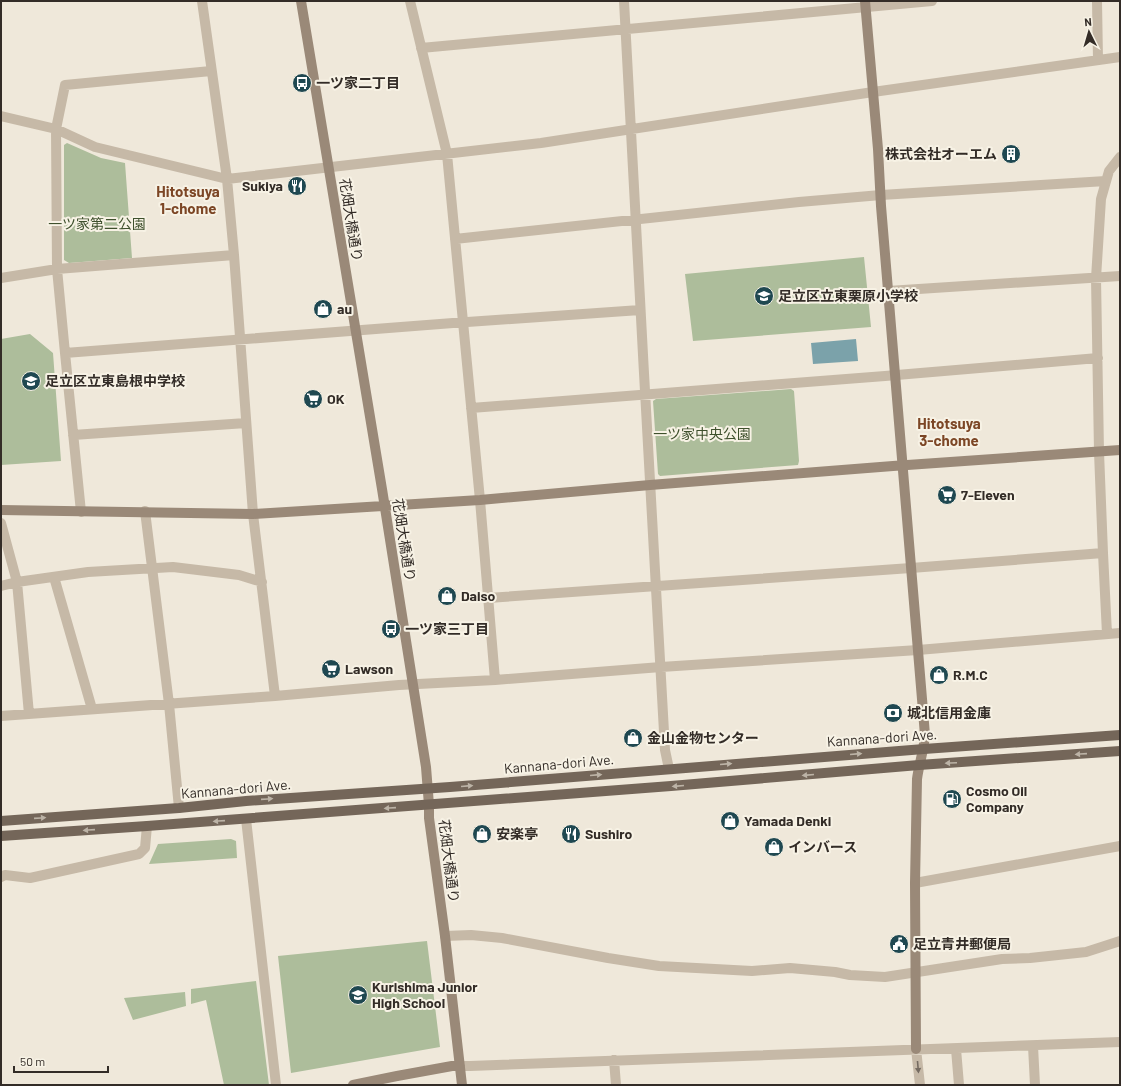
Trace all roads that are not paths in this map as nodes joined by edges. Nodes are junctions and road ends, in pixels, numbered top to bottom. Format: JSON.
{"nodes":[{"id":1,"x":202,"y":1,"type":"edge"},
{"id":2,"x":302,"y":1,"type":"edge"},
{"id":3,"x":410,"y":1,"type":"edge"},
{"id":4,"x":624,"y":1,"type":"edge"},
{"id":5,"x":932,"y":1,"type":"edge"},
{"id":6,"x":1097,"y":1,"type":"edge"},
{"id":7,"x":865,"y":4,"type":"edge"},
{"id":8,"x":626,"y":30,"type":"junction"},
{"id":9,"x":421,"y":48,"type":"junction"},
{"id":10,"x":1120,"y":57,"type":"edge"},
{"id":11,"x":1098,"y":60,"type":"junction"},
{"id":12,"x":211,"y":71,"type":"junction"},
{"id":13,"x":873,"y":92,"type":"junction"},
{"id":14,"x":1,"y":116,"type":"edge"},
{"id":15,"x":56,"y":129,"type":"junction"},
{"id":16,"x":631,"y":129,"type":"junction"},
{"id":17,"x":447,"y":154,"type":"junction"},
{"id":18,"x":1120,"y":157,"type":"edge"},
{"id":19,"x":329,"y":168,"type":"junction"},
{"id":20,"x":227,"y":179,"type":"junction"},
{"id":21,"x":1106,"y":180,"type":"junction"},
{"id":22,"x":881,"y":195,"type":"junction"},
{"id":23,"x":635,"y":220,"type":"junction"},
{"id":24,"x":455,"y":239,"type":"junction"},
{"id":25,"x":234,"y":255,"type":"junction"},
{"id":26,"x":57,"y":269,"type":"junction"},
{"id":27,"x":1120,"y":276,"type":"edge"},
{"id":28,"x":1,"y":278,"type":"edge"},
{"id":29,"x":1096,"y":278,"type":"junction"},
{"id":30,"x":888,"y":291,"type":"junction"},
{"id":31,"x":640,"y":310,"type":"junction"},
{"id":32,"x":463,"y":322,"type":"junction"},
{"id":33,"x":355,"y":330,"type":"junction"},
{"id":34,"x":240,"y":339,"type":"junction"},
{"id":35,"x":64,"y":353,"type":"junction"},
{"id":36,"x":1098,"y":358,"type":"junction"},
{"id":37,"x":895,"y":375,"type":"junction"},
{"id":38,"x":644,"y":394,"type":"junction"},
{"id":39,"x":471,"y":408,"type":"junction"},
{"id":40,"x":246,"y":423,"type":"junction"},
{"id":41,"x":73,"y":436,"type":"junction"},
{"id":42,"x":1120,"y":450,"type":"edge"},
{"id":43,"x":1099,"y":452,"type":"junction"},
{"id":44,"x":903,"y":466,"type":"junction"},
{"id":45,"x":650,"y":485,"type":"junction"},
{"id":46,"x":480,"y":500,"type":"junction"},
{"id":47,"x":384,"y":505,"type":"junction"},
{"id":48,"x":1,"y":510,"type":"edge"},
{"id":49,"x":144,"y":511,"type":"junction"},
{"id":50,"x":81,"y":512,"type":"junction"},
{"id":51,"x":253,"y":514,"type":"junction"},
{"id":52,"x":1,"y":523,"type":"edge"},
{"id":53,"x":1103,"y":553,"type":"junction"},
{"id":54,"x":911,"y":568,"type":"junction"},
{"id":55,"x":152,"y":569,"type":"junction"},
{"id":56,"x":54,"y":577,"type":"junction"},
{"id":57,"x":17,"y":582,"type":"junction"},
{"id":58,"x":262,"y":582,"type":"junction"},
{"id":59,"x":656,"y":585,"type":"junction"},
{"id":60,"x":1,"y":586,"type":"edge"},
{"id":61,"x":488,"y":598,"type":"junction"},
{"id":62,"x":1120,"y":633,"type":"edge"},
{"id":63,"x":1107,"y":634,"type":"junction"},
{"id":64,"x":918,"y":650,"type":"junction"},
{"id":65,"x":660,"y":667,"type":"junction"},
{"id":66,"x":495,"y":680,"type":"junction"},
{"id":67,"x":414,"y":685,"type":"junction"},
{"id":68,"x":275,"y":696,"type":"junction"},
{"id":69,"x":169,"y":704,"type":"junction"},
{"id":70,"x":92,"y":709,"type":"junction"},
{"id":71,"x":29,"y":714,"type":"junction"},
{"id":72,"x":1,"y":716,"type":"edge"},
{"id":73,"x":1120,"y":736,"type":"edge"},
{"id":74,"x":924,"y":749,"type":"junction"},
{"id":75,"x":1120,"y":751,"type":"edge"},
{"id":76,"x":919,"y":765,"type":"junction"},
{"id":77,"x":669,"y":769,"type":"junction"},
{"id":78,"x":428,"y":789,"type":"junction"},
{"id":79,"x":429,"y":805,"type":"junction"},
{"id":80,"x":179,"y":808,"type":"junction"},
{"id":81,"x":246,"y":819,"type":"junction"},
{"id":82,"x":1,"y":821,"type":"edge"},
{"id":83,"x":147,"y":826,"type":"junction"},
{"id":84,"x":1,"y":836,"type":"edge"},
{"id":85,"x":1120,"y":846,"type":"edge"},
{"id":86,"x":1,"y":877,"type":"edge"},
{"id":87,"x":915,"y":882,"type":"junction"},
{"id":88,"x":445,"y":936,"type":"junction"},
{"id":89,"x":1120,"y":941,"type":"edge"},
{"id":90,"x":916,"y":973,"type":"junction"},
{"id":91,"x":1120,"y":1042,"type":"edge"},
{"id":92,"x":1033,"y":1046,"type":"junction"},
{"id":93,"x":916,"y":1049,"type":"junction"},
{"id":94,"x":956,"y":1049,"type":"junction"},
{"id":95,"x":614,"y":1060,"type":"junction"},
{"id":96,"x":460,"y":1066,"type":"junction"},
{"id":97,"x":276,"y":1085,"type":"edge"},
{"id":98,"x":353,"y":1085,"type":"edge"},
{"id":99,"x":462,"y":1085,"type":"edge"},
{"id":100,"x":616,"y":1085,"type":"edge"},
{"id":101,"x":920,"y":1085,"type":"edge"},
{"id":102,"x":959,"y":1085,"type":"edge"},
{"id":103,"x":1035,"y":1085,"type":"edge"}],
"edges":[{"from":1,"to":12,"type":"street"},
{"from":2,"to":19,"type":"street","name":"花畑大橋通り"},
{"from":3,"to":9,"type":"street"},
{"from":4,"to":8,"type":"street"},
{"from":5,"to":7,"type":"street"},
{"from":6,"to":11,"type":"street"},
{"from":7,"to":8,"type":"street"},
{"from":7,"to":13,"type":"street"},
{"from":8,"to":9,"type":"street"},
{"from":8,"to":16,"type":"street"},
{"from":9,"to":17,"type":"street"},
{"from":10,"to":11,"type":"street"},
{"from":11,"to":13,"type":"street"},
{"from":12,"to":15,"type":"street"},
{"from":12,"to":20,"type":"street"},
{"from":13,"to":16,"type":"street"},
{"from":13,"to":22,"type":"street"},
{"from":14,"to":15,"type":"street"},
{"from":15,"to":20,"type":"street"},
{"from":15,"to":26,"type":"street"},
{"from":16,"to":17,"type":"street"},
{"from":16,"to":23,"type":"street"},
{"from":17,"to":19,"type":"street"},
{"from":17,"to":24,"type":"street"},
{"from":18,"to":21,"type":"street"},
{"from":19,"to":20,"type":"street"},
{"from":19,"to":33,"type":"street","name":"花畑大橋通り"},
{"from":20,"to":25,"type":"street"},
{"from":21,"to":22,"type":"street"},
{"from":21,"to":29,"type":"street"},
{"from":22,"to":23,"type":"street"},
{"from":22,"to":30,"type":"street"},
{"from":23,"to":24,"type":"street"},
{"from":23,"to":31,"type":"street"},
{"from":24,"to":32,"type":"street"},
{"from":25,"to":26,"type":"street"},
{"from":25,"to":34,"type":"street"},
{"from":26,"to":28,"type":"street"},
{"from":26,"to":35,"type":"street"},
{"from":27,"to":29,"type":"street"},
{"from":29,"to":30,"type":"street"},
{"from":29,"to":36,"type":"street"},
{"from":30,"to":37,"type":"street"},
{"from":31,"to":32,"type":"street"},
{"from":31,"to":38,"type":"street"},
{"from":32,"to":33,"type":"street"},
{"from":32,"to":39,"type":"street"},
{"from":33,"to":34,"type":"street"},
{"from":33,"to":47,"type":"street","name":"花畑大橋通り"},
{"from":34,"to":35,"type":"street"},
{"from":34,"to":40,"type":"street"},
{"from":35,"to":41,"type":"street"},
{"from":36,"to":37,"type":"street"},
{"from":36,"to":43,"type":"street"},
{"from":37,"to":38,"type":"street"},
{"from":37,"to":44,"type":"street"},
{"from":38,"to":39,"type":"street"},
{"from":38,"to":45,"type":"street"},
{"from":39,"to":46,"type":"street"},
{"from":40,"to":41,"type":"street"},
{"from":40,"to":51,"type":"street"},
{"from":41,"to":50,"type":"street"},
{"from":42,"to":43,"type":"street"},
{"from":43,"to":44,"type":"street"},
{"from":43,"to":53,"type":"street"},
{"from":44,"to":45,"type":"street"},
{"from":44,"to":54,"type":"street"},
{"from":45,"to":46,"type":"street"},
{"from":45,"to":59,"type":"street"},
{"from":46,"to":47,"type":"street"},
{"from":46,"to":61,"type":"street"},
{"from":47,"to":51,"type":"street"},
{"from":47,"to":67,"type":"street","name":"花畑大橋通り"},
{"from":48,"to":50,"type":"street"},
{"from":49,"to":50,"type":"street"},
{"from":49,"to":51,"type":"street"},
{"from":49,"to":55,"type":"street"},
{"from":51,"to":58,"type":"street"},
{"from":52,"to":57,"type":"street"},
{"from":53,"to":54,"type":"street"},
{"from":53,"to":63,"type":"street"},
{"from":54,"to":59,"type":"street"},
{"from":54,"to":64,"type":"street"},
{"from":55,"to":56,"type":"street"},
{"from":55,"to":58,"type":"street"},
{"from":55,"to":69,"type":"street"},
{"from":56,"to":57,"type":"street"},
{"from":56,"to":70,"type":"street"},
{"from":57,"to":60,"type":"street"},
{"from":57,"to":71,"type":"street"},
{"from":58,"to":68,"type":"street"},
{"from":59,"to":61,"type":"street"},
{"from":59,"to":65,"type":"street"},
{"from":61,"to":66,"type":"street"},
{"from":62,"to":63,"type":"street"},
{"from":63,"to":64,"type":"street"},
{"from":64,"to":65,"type":"street"},
{"from":64,"to":74,"type":"street"},
{"from":65,"to":66,"type":"street"},
{"from":65,"to":77,"type":"street"},
{"from":66,"to":67,"type":"street"},
{"from":67,"to":68,"type":"street"},
{"from":67,"to":78,"type":"street","name":"花畑大橋通り"},
{"from":68,"to":69,"type":"street"},
{"from":69,"to":70,"type":"street"},
{"from":69,"to":80,"type":"street"},
{"from":70,"to":71,"type":"street"},
{"from":71,"to":72,"type":"street"},
{"from":73,"to":74,"type":"main road","name":"Kannana-dori Ave."},
{"from":74,"to":76,"type":"street"},
{"from":77,"to":74,"type":"main road","name":"Kannana-dori Ave.","one_way":true},
{"from":75,"to":76,"type":"main road","one_way":true},
{"from":76,"to":79,"type":"main road","one_way":true},
{"from":76,"to":87,"type":"street"},
{"from":78,"to":77,"type":"main road","name":"Kannana-dori Ave.","one_way":true},
{"from":78,"to":79,"type":"street","name":"花畑大橋通り"},
{"from":80,"to":78,"type":"main road","name":"Kannana-dori Ave.","one_way":true},
{"from":79,"to":81,"type":"main road","one_way":true},
{"from":79,"to":88,"type":"street","name":"花畑大橋通り"},
{"from":82,"to":80,"type":"main road","name":"Kannana-dori Ave.","one_way":true},
{"from":81,"to":83,"type":"main road","one_way":true},
{"from":81,"to":97,"type":"street"},
{"from":83,"to":84,"type":"main road","one_way":true},
{"from":83,"to":86,"type":"street"},
{"from":85,"to":87,"type":"street"},
{"from":87,"to":90,"type":"street"},
{"from":88,"to":90,"type":"street"},
{"from":88,"to":96,"type":"street","name":"花畑大橋通り"},
{"from":89,"to":90,"type":"street"},
{"from":90,"to":93,"type":"street"},
{"from":91,"to":92,"type":"street"},
{"from":92,"to":94,"type":"street"},
{"from":92,"to":103,"type":"street"},
{"from":93,"to":94,"type":"street"},
{"from":93,"to":95,"type":"street"},
{"from":93,"to":101,"type":"street","one_way":true},
{"from":94,"to":102,"type":"street"},
{"from":95,"to":96,"type":"street"},
{"from":95,"to":100,"type":"street"},
{"from":96,"to":98,"type":"street"},
{"from":96,"to":99,"type":"street","name":"花畑大橋通り"}]}
